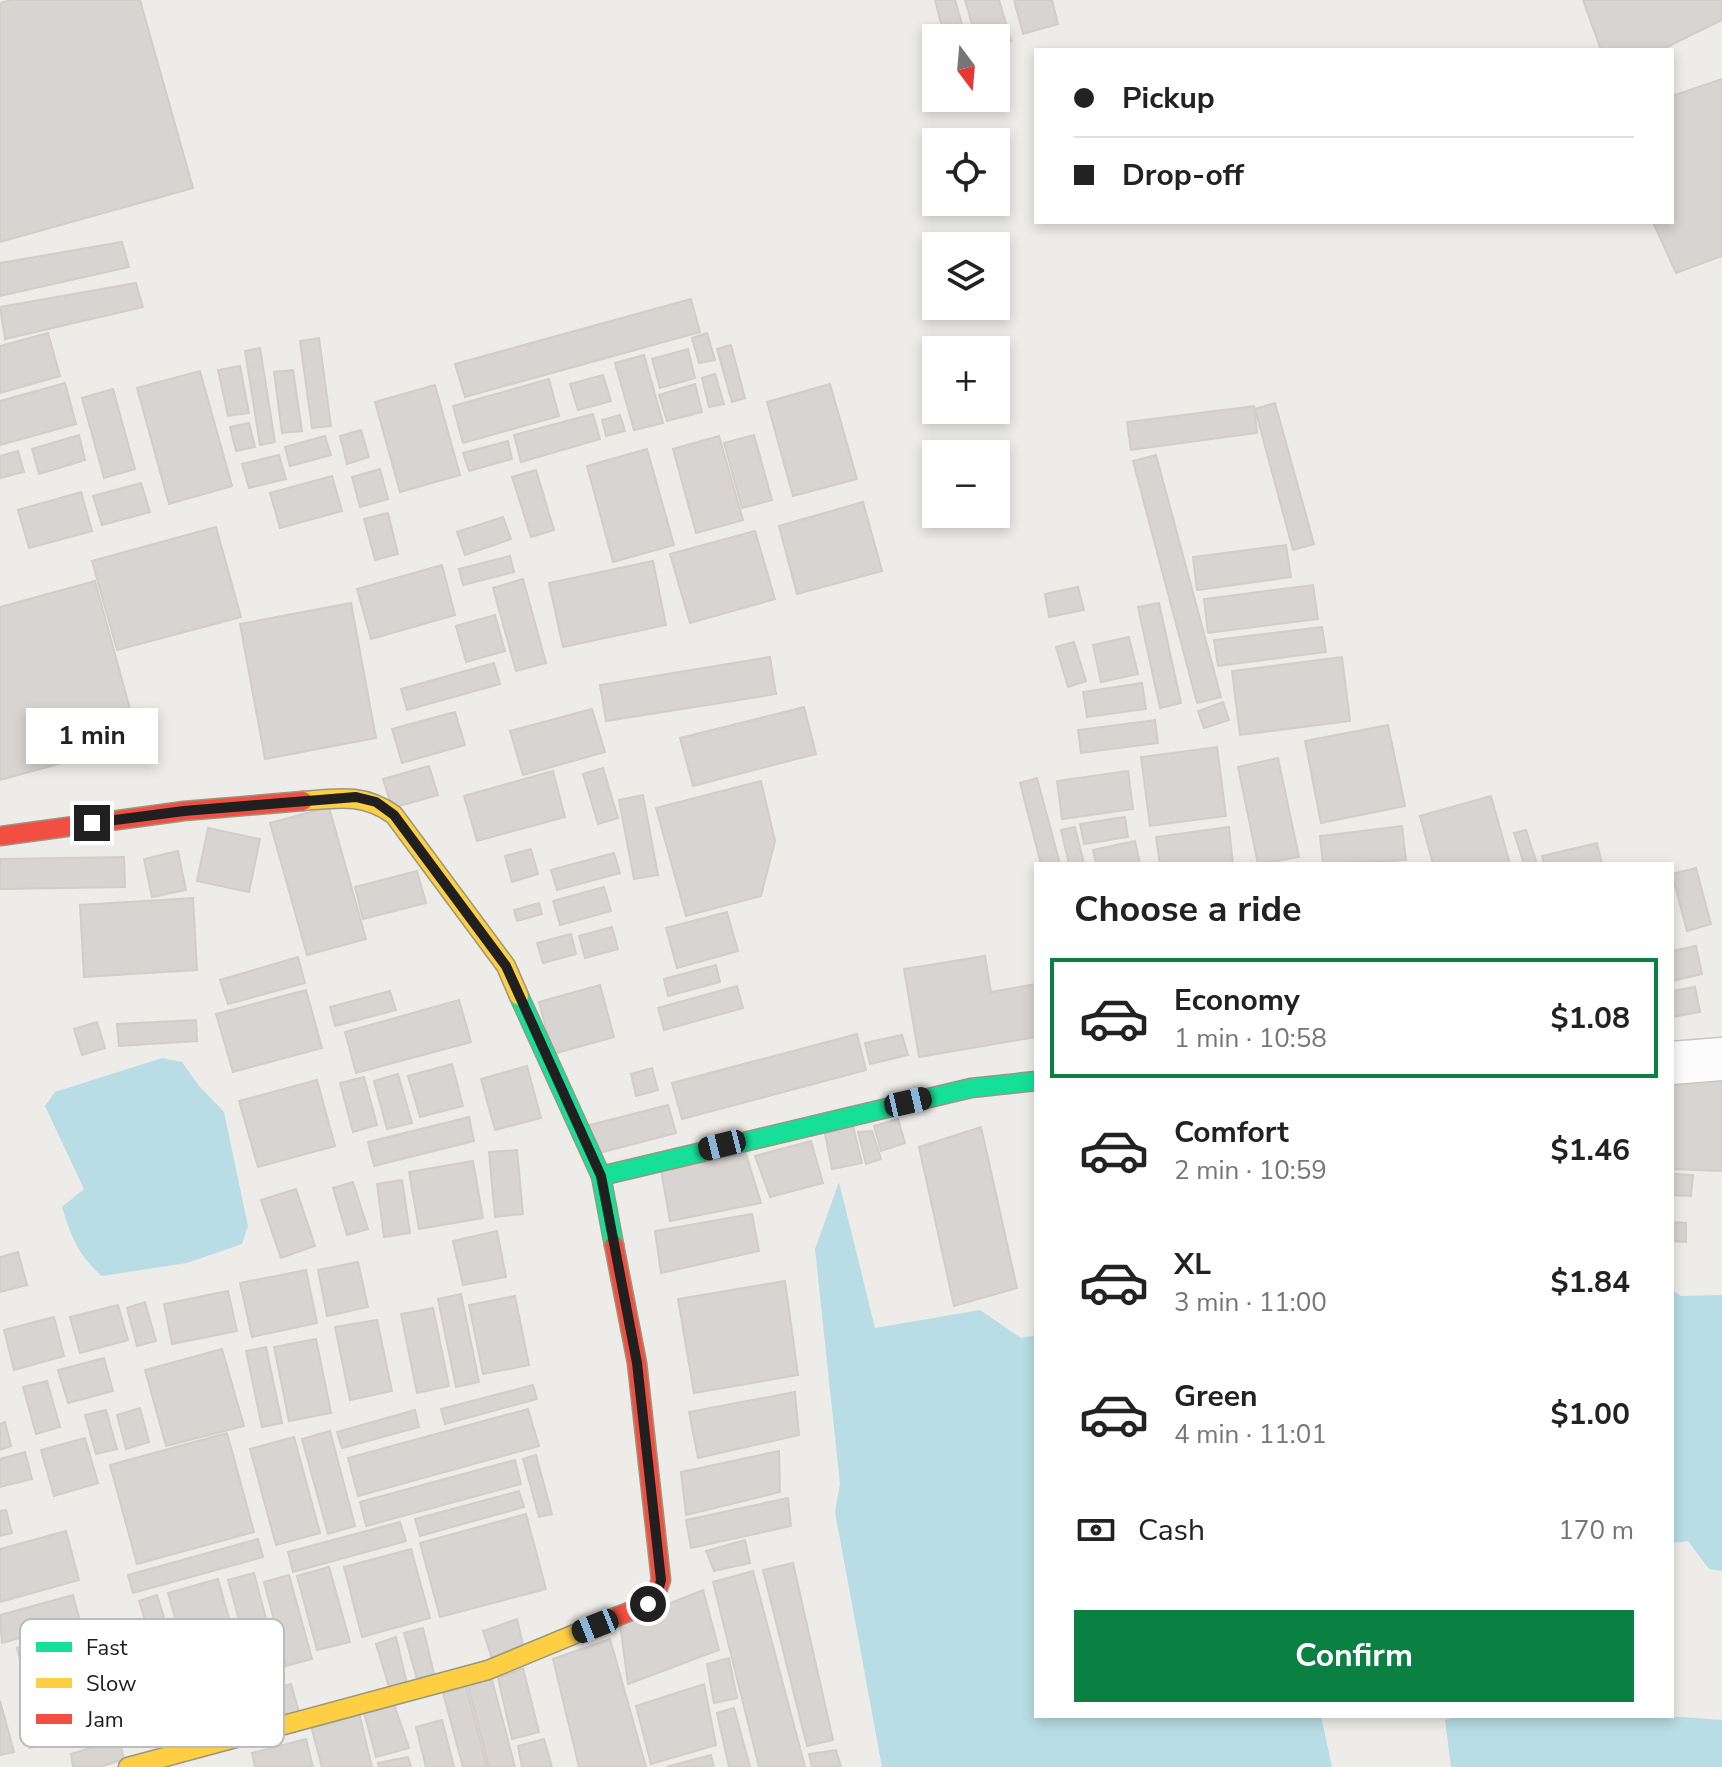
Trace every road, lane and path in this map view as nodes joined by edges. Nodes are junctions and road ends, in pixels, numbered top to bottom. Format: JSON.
{"nodes":[{"id":1,"x":0,"y":836,"type":"edge"},
{"id":2,"x":1722,"y":1059,"type":"edge"},
{"id":3,"x":1674,"y":1063,"type":"edge"},
{"id":4,"x":1034,"y":1081,"type":"edge"},
{"id":5,"x":601,"y":1176,"type":"junction"},
{"id":6,"x":284,"y":1725,"type":"edge"},
{"id":7,"x":202,"y":1747,"type":"edge"},
{"id":8,"x":128,"y":1767,"type":"edge"}],
"edges":[{"from":1,"to":5,"type":"street"},
{"from":2,"to":3,"type":"street"},
{"from":4,"to":5,"type":"street"},
{"from":5,"to":6,"type":"street"},
{"from":7,"to":8,"type":"street"}]}
